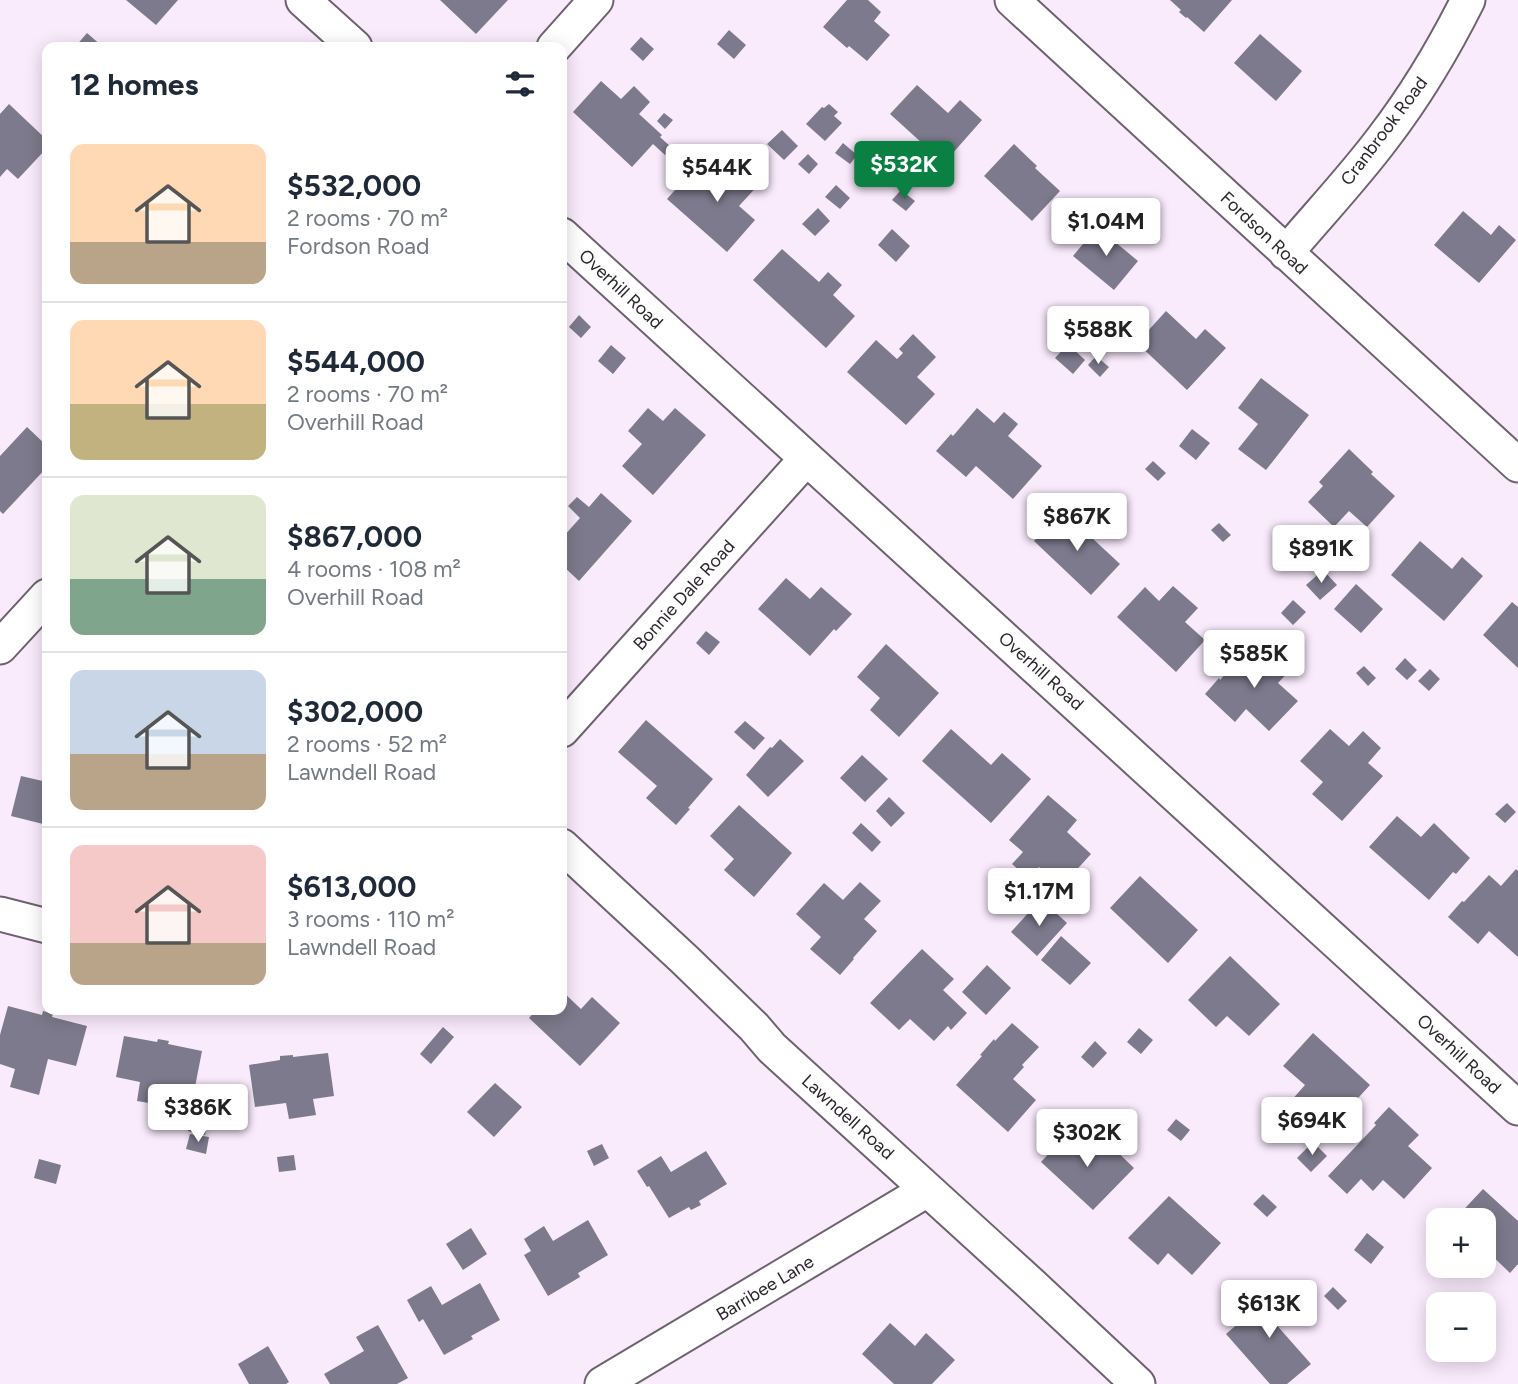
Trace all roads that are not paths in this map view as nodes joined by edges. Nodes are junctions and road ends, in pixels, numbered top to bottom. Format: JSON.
{"nodes":[{"id":1,"x":303,"y":0,"type":"edge"},
{"id":2,"x":596,"y":0,"type":"edge"},
{"id":3,"x":1012,"y":0,"type":"edge"},
{"id":4,"x":1468,"y":0,"type":"edge"},
{"id":5,"x":349,"y":42,"type":"edge"},
{"id":6,"x":558,"y":42,"type":"edge"},
{"id":7,"x":567,"y":240,"type":"edge"},
{"id":8,"x":1286,"y":253,"type":"junction"},
{"id":9,"x":806,"y":459,"type":"junction"},
{"id":10,"x":1518,"y":465,"type":"edge"},
{"id":11,"x":42,"y":602,"type":"edge"},
{"id":12,"x":0,"y":648,"type":"edge"},
{"id":13,"x":567,"y":724,"type":"edge"},
{"id":14,"x":567,"y":851,"type":"edge"},
{"id":15,"x":0,"y":914,"type":"edge"},
{"id":16,"x":42,"y":925,"type":"edge"},
{"id":17,"x":1518,"y":1108,"type":"edge"},
{"id":18,"x":927,"y":1190,"type":"junction"},
{"id":19,"x":602,"y":1384,"type":"edge"},
{"id":20,"x":1138,"y":1384,"type":"edge"}],
"edges":[{"from":1,"to":5,"type":"street"},
{"from":2,"to":6,"type":"street"},
{"from":3,"to":8,"type":"street","name":"Fordson Road"},
{"from":4,"to":8,"type":"street","name":"Cranbrook Road"},
{"from":7,"to":9,"type":"street","name":"Overhill Road"},
{"from":8,"to":10,"type":"street","name":"Fordson Road"},
{"from":9,"to":13,"type":"street","name":"Bonnie Dale Road"},
{"from":9,"to":17,"type":"street","name":"Overhill Road"},
{"from":11,"to":12,"type":"street"},
{"from":14,"to":18,"type":"street","name":"Lawndell Road"},
{"from":15,"to":16,"type":"street"},
{"from":18,"to":19,"type":"street","name":"Barribee Lane"},
{"from":18,"to":20,"type":"street","name":"Lawndell Road"}]}
